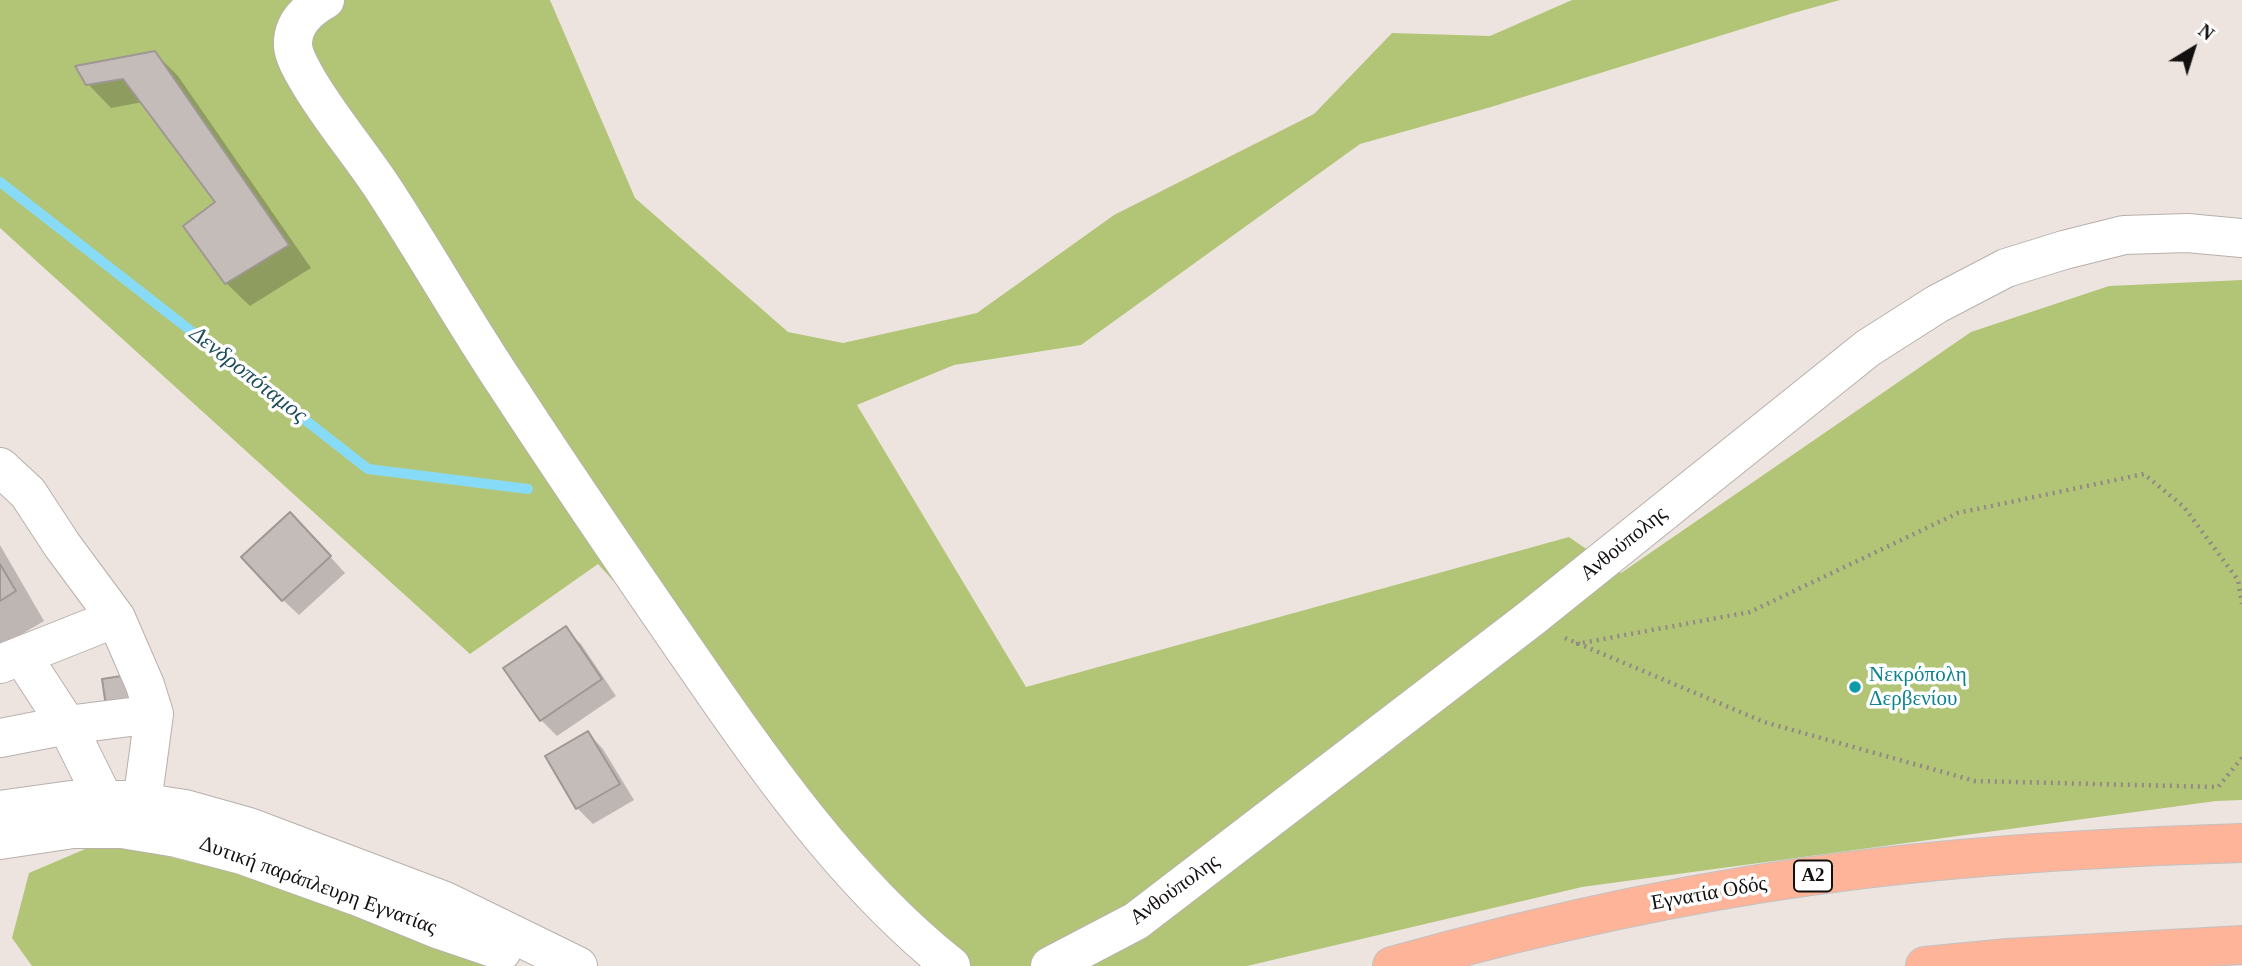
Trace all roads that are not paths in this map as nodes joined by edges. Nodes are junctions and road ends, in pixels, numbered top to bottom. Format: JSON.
{"nodes":[{"id":1,"x":325,"y":0,"type":"edge"},
{"id":2,"x":2242,"y":238,"type":"edge"},
{"id":3,"x":0,"y":467,"type":"edge"},
{"id":4,"x":116,"y":618,"type":"junction"},
{"id":5,"x":11,"y":660,"type":"edge"},
{"id":6,"x":154,"y":714,"type":"junction"},
{"id":7,"x":67,"y":725,"type":"junction"},
{"id":8,"x":0,"y":738,"type":"edge"},
{"id":9,"x":104,"y":800,"type":"junction"},
{"id":10,"x":142,"y":803,"type":"junction"},
{"id":11,"x":0,"y":810,"type":"edge"},
{"id":12,"x":0,"y":840,"type":"edge"},
{"id":13,"x":2242,"y":843,"type":"edge"},
{"id":14,"x":2242,"y":946,"type":"edge"},
{"id":15,"x":548,"y":966,"type":"edge"},
{"id":16,"x":578,"y":966,"type":"edge"},
{"id":17,"x":951,"y":966,"type":"edge"},
{"id":18,"x":1050,"y":966,"type":"edge"},
{"id":19,"x":1392,"y":966,"type":"edge"},
{"id":20,"x":1926,"y":966,"type":"edge"}],
"edges":[{"from":1,"to":17,"type":"street"},
{"from":2,"to":18,"type":"street","name":"Ανθούπολης"},
{"from":3,"to":4,"type":"street"},
{"from":4,"to":5,"type":"street"},
{"from":4,"to":6,"type":"street"},
{"from":5,"to":7,"type":"street"},
{"from":6,"to":7,"type":"street"},
{"from":6,"to":10,"type":"street"},
{"from":7,"to":8,"type":"street"},
{"from":7,"to":9,"type":"street"},
{"from":9,"to":10,"type":"street","name":"Δυτική παράπλευρη Εγνατίας"},
{"from":9,"to":11,"type":"street","name":"Δυτική παράπλευρη Εγνατίας"},
{"from":10,"to":16,"type":"street","name":"Δυτική παράπλευρη Εγνατίας"},
{"from":12,"to":15,"type":"street","name":"Δυτική παράπλευρη Εγνατίας"},
{"from":13,"to":19,"type":"highway","name":"Εγνατία Οδός","number":"Α2"},
{"from":14,"to":20,"type":"highway"}]}
